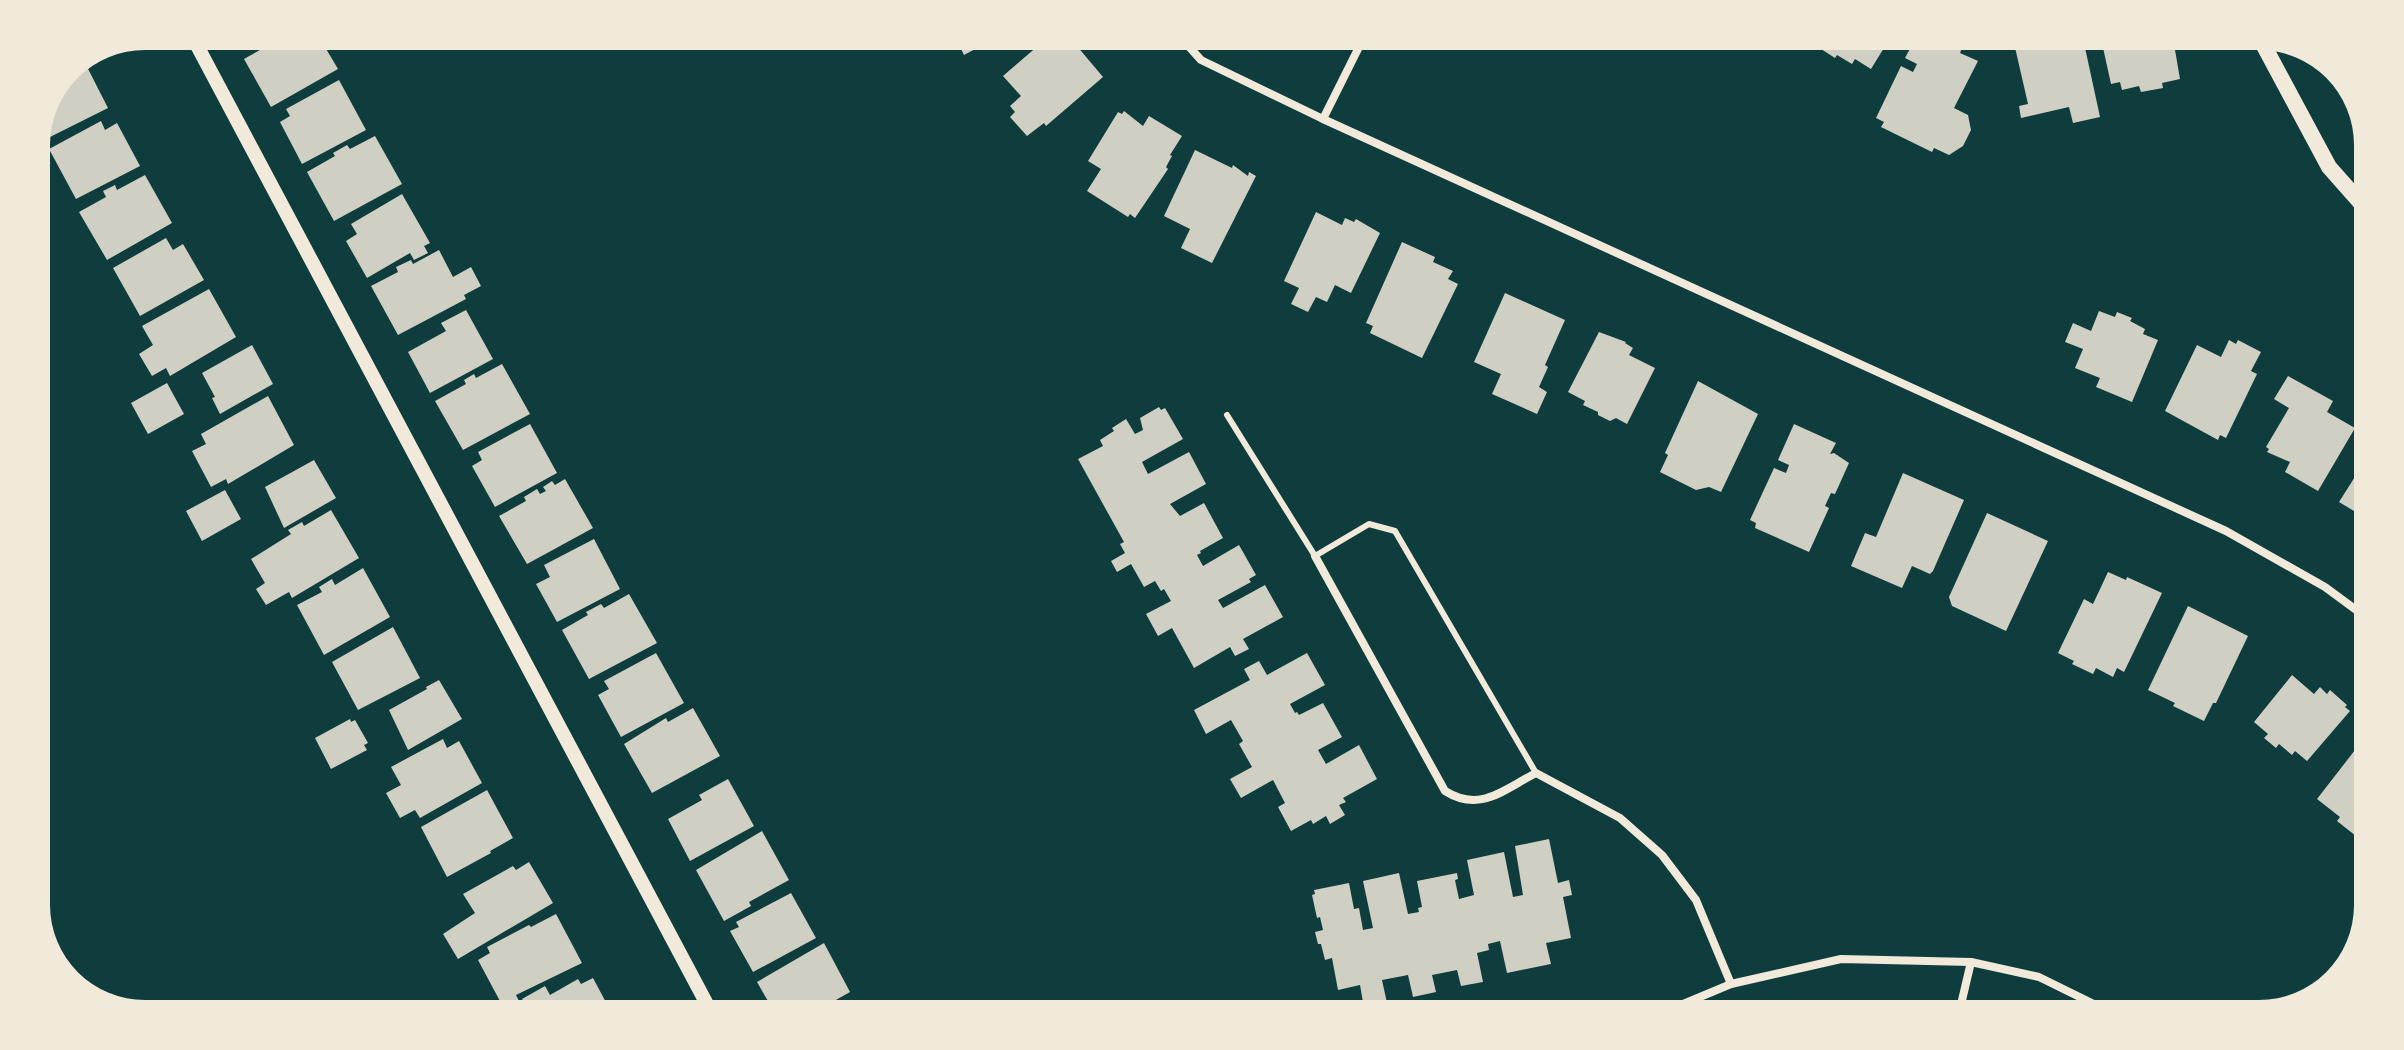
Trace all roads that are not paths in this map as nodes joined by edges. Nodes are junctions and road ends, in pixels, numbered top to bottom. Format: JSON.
{"nodes":[{"id":1,"x":199,"y":50,"type":"edge"},
{"id":2,"x":1192,"y":50,"type":"edge"},
{"id":3,"x":1358,"y":50,"type":"edge"},
{"id":4,"x":2267,"y":51,"type":"edge"},
{"id":5,"x":1323,"y":119,"type":"junction"},
{"id":6,"x":2354,"y":195,"type":"edge"},
{"id":7,"x":1227,"y":415,"type":"dead end"},
{"id":8,"x":1315,"y":556,"type":"junction"},
{"id":9,"x":2354,"y":608,"type":"edge"},
{"id":10,"x":1536,"y":773,"type":"junction"},
{"id":11,"x":1971,"y":962,"type":"junction"},
{"id":12,"x":1731,"y":984,"type":"junction"},
{"id":13,"x":705,"y":1000,"type":"edge"},
{"id":14,"x":1693,"y":1000,"type":"edge"},
{"id":15,"x":1962,"y":1000,"type":"edge"},
{"id":16,"x":2086,"y":1000,"type":"edge"}],
"edges":[{"from":1,"to":13,"type":"street"},
{"from":2,"to":5,"type":"street"},
{"from":3,"to":5,"type":"street"},
{"from":4,"to":6,"type":"main road"},
{"from":5,"to":9,"type":"street"},
{"from":7,"to":8,"type":"lane"},
{"from":8,"to":10,"type":"street"},
{"from":8,"to":10,"type":"lane"},
{"from":10,"to":12,"type":"street"},
{"from":11,"to":12,"type":"street"},
{"from":11,"to":15,"type":"street"},
{"from":11,"to":16,"type":"street"},
{"from":12,"to":14,"type":"street"}]}
